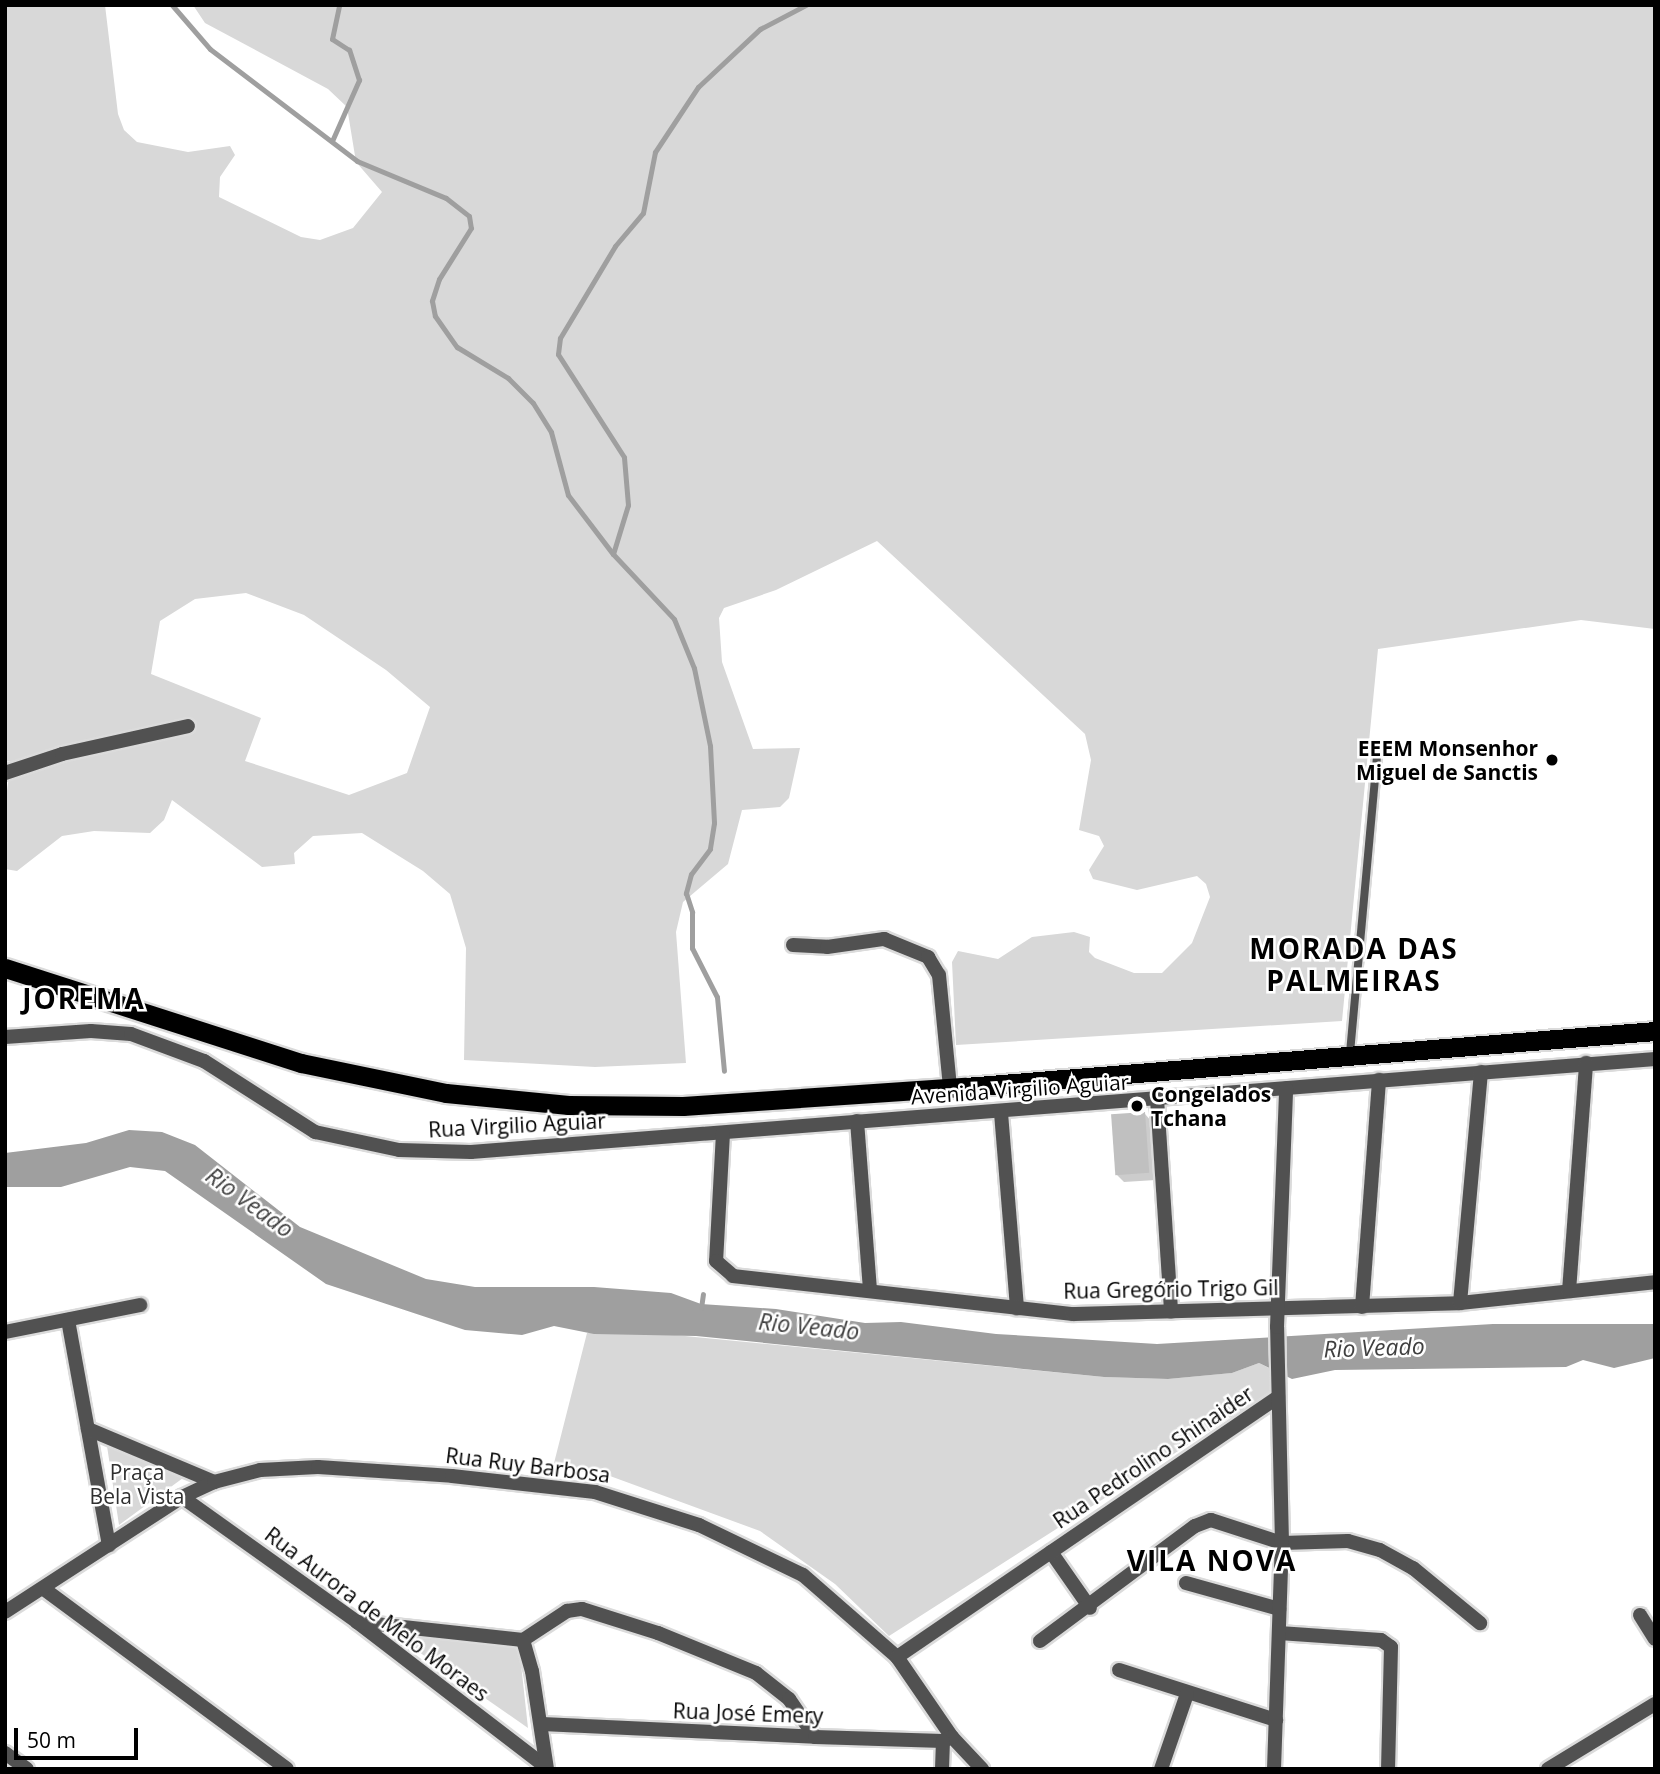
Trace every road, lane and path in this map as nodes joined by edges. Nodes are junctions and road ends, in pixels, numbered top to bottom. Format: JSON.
{"nodes":[{"id":1,"x":188,"y":726,"type":"dead end"},
{"id":2,"x":1378,"y":748,"type":"dead end"},
{"id":3,"x":5,"y":773,"type":"edge"},
{"id":4,"x":793,"y":945,"type":"dead end"},
{"id":5,"x":5,"y":968,"type":"edge"},
{"id":6,"x":1655,"y":1031,"type":"edge"},
{"id":7,"x":5,"y":1037,"type":"edge"},
{"id":8,"x":1350,"y":1054,"type":"junction"},
{"id":9,"x":1655,"y":1059,"type":"edge"},
{"id":10,"x":1586,"y":1063,"type":"junction"},
{"id":11,"x":1481,"y":1072,"type":"junction"},
{"id":12,"x":1379,"y":1080,"type":"junction"},
{"id":13,"x":950,"y":1088,"type":"junction"},
{"id":14,"x":1286,"y":1088,"type":"junction"},
{"id":15,"x":1157,"y":1099,"type":"junction"},
{"id":16,"x":1001,"y":1113,"type":"junction"},
{"id":17,"x":857,"y":1121,"type":"junction"},
{"id":18,"x":723,"y":1133,"type":"junction"},
{"id":19,"x":1655,"y":1282,"type":"edge"},
{"id":20,"x":870,"y":1291,"type":"junction"},
{"id":21,"x":1569,"y":1291,"type":"junction"},
{"id":22,"x":1460,"y":1303,"type":"junction"},
{"id":23,"x":140,"y":1305,"type":"dead end"},
{"id":24,"x":1278,"y":1307,"type":"junction"},
{"id":25,"x":1362,"y":1307,"type":"junction"},
{"id":26,"x":1017,"y":1308,"type":"junction"},
{"id":27,"x":1171,"y":1312,"type":"junction"},
{"id":28,"x":68,"y":1320,"type":"junction"},
{"id":29,"x":5,"y":1332,"type":"edge"},
{"id":30,"x":1278,"y":1396,"type":"junction"},
{"id":31,"x":88,"y":1429,"type":"junction"},
{"id":32,"x":214,"y":1482,"type":"junction"},
{"id":33,"x":182,"y":1497,"type":"junction"},
{"id":34,"x":1282,"y":1543,"type":"junction"},
{"id":35,"x":109,"y":1545,"type":"junction"},
{"id":36,"x":1051,"y":1552,"type":"junction"},
{"id":37,"x":1186,"y":1583,"type":"dead end"},
{"id":38,"x":44,"y":1589,"type":"junction"},
{"id":39,"x":1090,"y":1608,"type":"junction"},
{"id":40,"x":1279,"y":1609,"type":"junction"},
{"id":41,"x":5,"y":1612,"type":"edge"},
{"id":42,"x":1640,"y":1615,"type":"dead end"},
{"id":43,"x":357,"y":1622,"type":"junction"},
{"id":44,"x":1480,"y":1623,"type":"dead end"},
{"id":45,"x":1279,"y":1633,"type":"junction"},
{"id":46,"x":1655,"y":1639,"type":"edge"},
{"id":47,"x":523,"y":1640,"type":"junction"},
{"id":48,"x":1041,"y":1641,"type":"dead end"},
{"id":49,"x":897,"y":1657,"type":"junction"},
{"id":50,"x":1119,"y":1670,"type":"dead end"},
{"id":51,"x":1187,"y":1695,"type":"junction"},
{"id":52,"x":1655,"y":1704,"type":"edge"},
{"id":53,"x":1276,"y":1720,"type":"junction"},
{"id":54,"x":542,"y":1724,"type":"junction"},
{"id":55,"x":815,"y":1737,"type":"junction"},
{"id":56,"x":947,"y":1739,"type":"junction"},
{"id":57,"x":5,"y":1753,"type":"edge"},
{"id":58,"x":547,"y":1768,"type":"edge"},
{"id":59,"x":27,"y":1769,"type":"edge"},
{"id":60,"x":287,"y":1769,"type":"edge"},
{"id":61,"x":942,"y":1769,"type":"edge"},
{"id":62,"x":982,"y":1769,"type":"edge"},
{"id":63,"x":1161,"y":1769,"type":"edge"},
{"id":64,"x":1274,"y":1769,"type":"edge"},
{"id":65,"x":1388,"y":1769,"type":"edge"},
{"id":66,"x":1548,"y":1769,"type":"edge"}],
"edges":[{"from":1,"to":3,"type":"street"},
{"from":2,"to":8,"type":"lane"},
{"from":4,"to":13,"type":"street"},
{"from":5,"to":13,"type":"highway"},
{"from":6,"to":8,"type":"highway"},
{"from":7,"to":18,"type":"street","name":"Rua Virgilio Aguiar"},
{"from":8,"to":13,"type":"highway"},
{"from":9,"to":10,"type":"street","name":"Avenida Virgilio Aguiar"},
{"from":10,"to":11,"type":"street","name":"Avenida Virgilio Aguiar"},
{"from":10,"to":21,"type":"street"},
{"from":11,"to":12,"type":"street","name":"Avenida Virgilio Aguiar"},
{"from":11,"to":22,"type":"street"},
{"from":12,"to":14,"type":"street","name":"Avenida Virgilio Aguiar"},
{"from":12,"to":25,"type":"street"},
{"from":14,"to":15,"type":"street","name":"Avenida Virgilio Aguiar"},
{"from":14,"to":24,"type":"street"},
{"from":15,"to":16,"type":"street","name":"Avenida Virgilio Aguiar"},
{"from":15,"to":27,"type":"street"},
{"from":16,"to":17,"type":"street","name":"Avenida Virgilio Aguiar"},
{"from":16,"to":26,"type":"street"},
{"from":17,"to":18,"type":"street","name":"Avenida Virgilio Aguiar"},
{"from":17,"to":20,"type":"street"},
{"from":18,"to":20,"type":"street","name":"Rua Gregório Trigo Gil"},
{"from":19,"to":21,"type":"street","name":"Rua Gregório Trigo Gil"},
{"from":20,"to":26,"type":"street","name":"Rua Gregório Trigo Gil"},
{"from":21,"to":22,"type":"street","name":"Rua Gregório Trigo Gil"},
{"from":22,"to":25,"type":"street","name":"Rua Gregório Trigo Gil"},
{"from":23,"to":28,"type":"street"},
{"from":24,"to":25,"type":"street","name":"Rua Gregório Trigo Gil"},
{"from":24,"to":27,"type":"street","name":"Rua Gregório Trigo Gil"},
{"from":24,"to":30,"type":"street"},
{"from":26,"to":27,"type":"street","name":"Rua Gregório Trigo Gil"},
{"from":28,"to":29,"type":"street"},
{"from":28,"to":31,"type":"street"},
{"from":30,"to":34,"type":"street"},
{"from":30,"to":36,"type":"street","name":"Rua Pedrolino Shinaider"},
{"from":31,"to":32,"type":"street"},
{"from":31,"to":35,"type":"street"},
{"from":32,"to":33,"type":"street","name":"Rua Ruy Barbosa"},
{"from":32,"to":49,"type":"street","name":"Rua Ruy Barbosa"},
{"from":33,"to":35,"type":"street","name":"Rua Ruy Barbosa"},
{"from":33,"to":43,"type":"street","name":"Rua Aurora de Melo Moraes"},
{"from":34,"to":39,"type":"street"},
{"from":34,"to":40,"type":"street"},
{"from":34,"to":44,"type":"street"},
{"from":35,"to":38,"type":"street","name":"Rua Ruy Barbosa"},
{"from":36,"to":39,"type":"street","name":"Rua Pedrolino Shinaider"},
{"from":36,"to":49,"type":"street","name":"Rua Pedrolino Shinaider"},
{"from":37,"to":40,"type":"street"},
{"from":38,"to":41,"type":"street","name":"Rua Ruy Barbosa"},
{"from":38,"to":60,"type":"street"},
{"from":39,"to":48,"type":"street"},
{"from":40,"to":45,"type":"street"},
{"from":42,"to":46,"type":"street"},
{"from":43,"to":47,"type":"street"},
{"from":43,"to":58,"type":"street","name":"Rua Aurora de Melo Moraes"},
{"from":45,"to":53,"type":"street"},
{"from":45,"to":65,"type":"street"},
{"from":47,"to":54,"type":"street","name":"Rua Aurora de Melo Moraes"},
{"from":47,"to":55,"type":"street"},
{"from":49,"to":56,"type":"street","name":"Rua Ruy Barbosa"},
{"from":50,"to":51,"type":"street"},
{"from":51,"to":53,"type":"street"},
{"from":51,"to":63,"type":"street"},
{"from":52,"to":66,"type":"street"},
{"from":53,"to":64,"type":"street"},
{"from":54,"to":55,"type":"street","name":"Rua José Emery"},
{"from":54,"to":58,"type":"street","name":"Rua Aurora de Melo Moraes"},
{"from":55,"to":56,"type":"street","name":"Rua José Emery"},
{"from":56,"to":61,"type":"street"},
{"from":56,"to":62,"type":"street","name":"Rua Ruy Barbosa"},
{"from":57,"to":59,"type":"street"}]}
